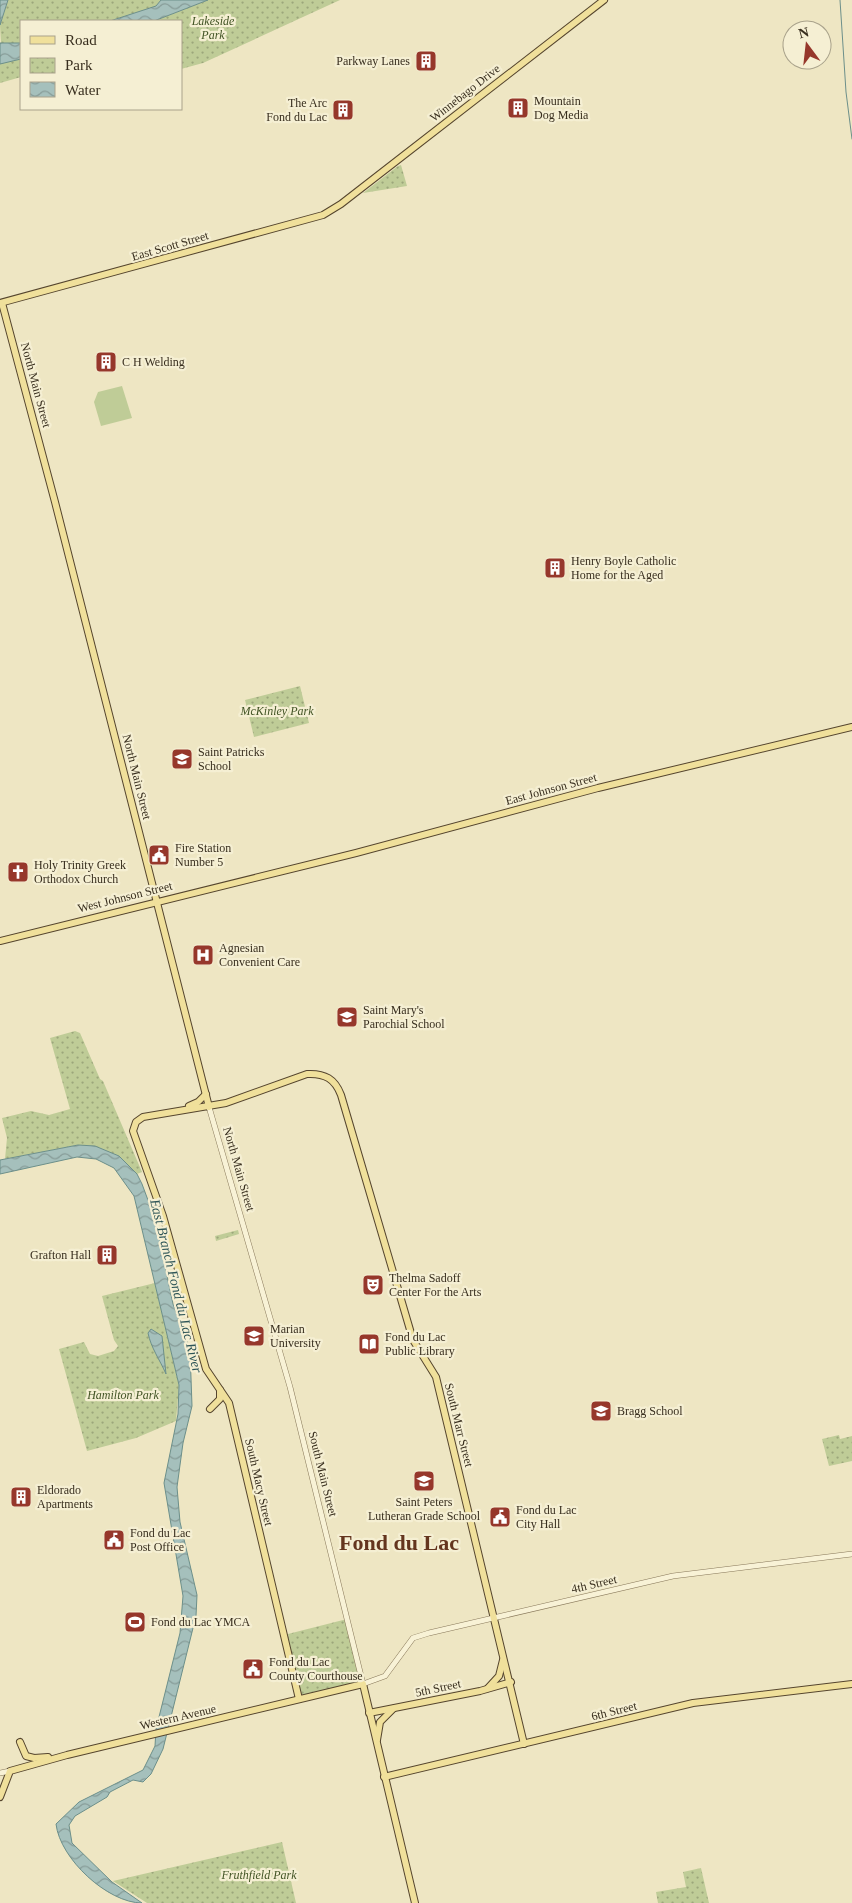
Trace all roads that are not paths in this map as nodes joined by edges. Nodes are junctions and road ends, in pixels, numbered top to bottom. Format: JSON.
{"nodes":[{"id":1,"x":604,"y":0,"type":"edge"},
{"id":2,"x":341,"y":204,"type":"joint"},
{"id":3,"x":1,"y":303,"type":"edge"},
{"id":4,"x":852,"y":727,"type":"edge"},
{"id":5,"x":256,"y":878,"type":"joint"},
{"id":6,"x":157,"y":901,"type":"junction"},
{"id":7,"x":0,"y":941,"type":"edge"},
{"id":8,"x":205,"y":1093,"type":"junction"},
{"id":9,"x":226,"y":1103,"type":"junction"},
{"id":10,"x":209,"y":1107,"type":"junction"},
{"id":11,"x":178,"y":1109,"type":"junction"},
{"id":12,"x":253,"y":1257,"type":"joint"},
{"id":13,"x":220,"y":1389,"type":"junction"},
{"id":14,"x":210,"y":1410,"type":"dead end"},
{"id":15,"x":852,"y":1554,"type":"edge"},
{"id":16,"x":494,"y":1618,"type":"junction"},
{"id":17,"x":504,"y":1656,"type":"junction"},
{"id":18,"x":511,"y":1682,"type":"junction"},
{"id":19,"x":363,"y":1684,"type":"junction"},
{"id":20,"x":852,"y":1684,"type":"edge"},
{"id":21,"x":480,"y":1691,"type":"junction"},
{"id":22,"x":299,"y":1699,"type":"junction"},
{"id":23,"x":393,"y":1709,"type":"junction"},
{"id":24,"x":369,"y":1713,"type":"junction"},
{"id":25,"x":20,"y":1742,"type":"dead end"},
{"id":26,"x":524,"y":1744,"type":"junction"},
{"id":27,"x":376,"y":1745,"type":"junction"},
{"id":28,"x":67,"y":1755,"type":"junction"},
{"id":29,"x":10,"y":1771,"type":"junction"},
{"id":30,"x":0,"y":1773,"type":"edge"},
{"id":31,"x":384,"y":1777,"type":"junction"},
{"id":32,"x":0,"y":1797,"type":"edge"},
{"id":33,"x":415,"y":1903,"type":"edge"}],
"edges":[{"from":1,"to":2,"type":"main road","name":"Winnebago Drive"},
{"from":2,"to":3,"type":"main road","name":"East Scott Street"},
{"from":3,"to":6,"type":"main road","name":"North Main Street"},
{"from":4,"to":5,"type":"main road","name":"East Johnson Street"},
{"from":5,"to":6,"type":"main road","name":"West Johnson Street"},
{"from":6,"to":7,"type":"main road","name":"West Johnson Street"},
{"from":6,"to":8,"type":"main road","name":"North Main Street"},
{"from":8,"to":9,"type":"main road"},
{"from":8,"to":10,"type":"main road","name":"North Main Street"},
{"from":8,"to":11,"type":"main road"},
{"from":9,"to":10,"type":"main road"},
{"from":9,"to":16,"type":"main road","name":"South Marr Street"},
{"from":10,"to":11,"type":"main road"},
{"from":10,"to":12,"type":"street","name":"North Main Street"},
{"from":11,"to":13,"type":"main road","name":"South Macy Street"},
{"from":12,"to":19,"type":"street","name":"South Main Street"},
{"from":13,"to":14,"type":"main road"},
{"from":13,"to":22,"type":"main road","name":"South Macy Street"},
{"from":15,"to":16,"type":"street","name":"4th Street"},
{"from":16,"to":17,"type":"main road","name":"South Marr Street"},
{"from":16,"to":19,"type":"street","name":"4th Street"},
{"from":17,"to":18,"type":"main road","name":"South Marr Street"},
{"from":17,"to":21,"type":"main road"},
{"from":18,"to":21,"type":"main road","name":"5th Street"},
{"from":18,"to":26,"type":"main road","name":"South Marr Street"},
{"from":19,"to":22,"type":"main road","name":"Western Avenue"},
{"from":19,"to":24,"type":"main road","name":"South Main Street"},
{"from":20,"to":26,"type":"main road","name":"6th Street"},
{"from":21,"to":23,"type":"main road","name":"5th Street"},
{"from":22,"to":28,"type":"main road","name":"Western Avenue"},
{"from":23,"to":24,"type":"main road","name":"5th Street"},
{"from":23,"to":27,"type":"main road"},
{"from":24,"to":27,"type":"main road","name":"South Main Street"},
{"from":25,"to":28,"type":"main road"},
{"from":26,"to":31,"type":"main road","name":"6th Street"},
{"from":27,"to":31,"type":"main road","name":"South Main Street"},
{"from":28,"to":29,"type":"main road","name":"Western Avenue"},
{"from":29,"to":30,"type":"street","name":"Western Avenue"},
{"from":29,"to":32,"type":"main road"},
{"from":31,"to":33,"type":"main road","name":"South Main Street"}]}
